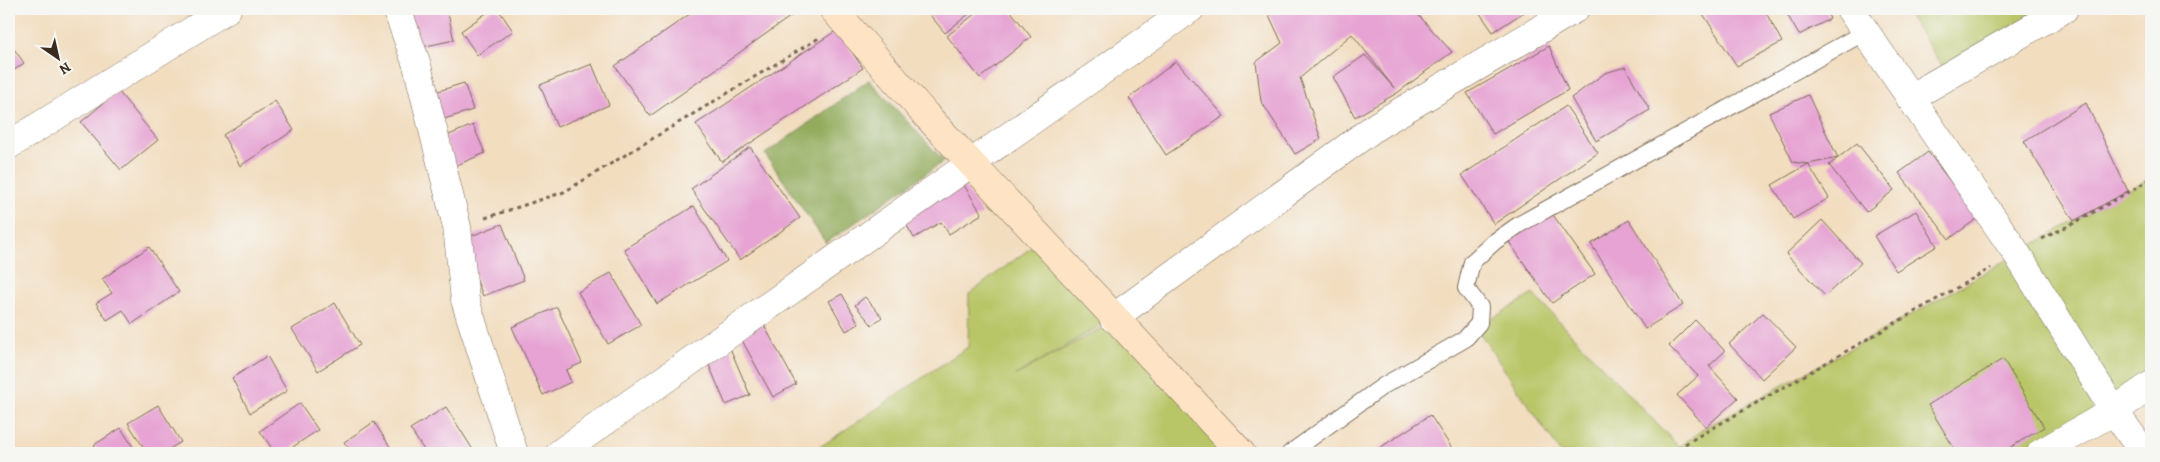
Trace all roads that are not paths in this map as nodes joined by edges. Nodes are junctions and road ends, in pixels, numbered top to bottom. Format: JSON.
{"nodes":[{"id":1,"x":227,"y":9,"type":"edge"},
{"id":2,"x":397,"y":9,"type":"edge"},
{"id":3,"x":1190,"y":9,"type":"edge"},
{"id":4,"x":1575,"y":9,"type":"edge"},
{"id":5,"x":1850,"y":9,"type":"edge"},
{"id":6,"x":2064,"y":9,"type":"edge"},
{"id":7,"x":845,"y":13,"type":"edge"},
{"id":8,"x":1865,"y":32,"type":"junction"},
{"id":9,"x":1910,"y":98,"type":"junction"},
{"id":10,"x":9,"y":145,"type":"edge"},
{"id":11,"x":972,"y":162,"type":"junction"},
{"id":12,"x":1113,"y":318,"type":"junction"},
{"id":13,"x":2151,"y":385,"type":"edge"},
{"id":14,"x":2114,"y":411,"type":"junction"},
{"id":15,"x":514,"y":453,"type":"edge"},
{"id":16,"x":562,"y":453,"type":"edge"},
{"id":17,"x":1241,"y":453,"type":"edge"},
{"id":18,"x":1290,"y":453,"type":"edge"},
{"id":19,"x":2041,"y":453,"type":"edge"},
{"id":20,"x":2144,"y":453,"type":"edge"}],
"edges":[{"from":1,"to":10,"type":"street"},
{"from":2,"to":15,"type":"street"},
{"from":3,"to":11,"type":"street"},
{"from":4,"to":12,"type":"street"},
{"from":5,"to":8,"type":"street"},
{"from":6,"to":9,"type":"street"},
{"from":7,"to":11,"type":"street"},
{"from":8,"to":9,"type":"street"},
{"from":8,"to":18,"type":"lane"},
{"from":9,"to":14,"type":"street"},
{"from":11,"to":12,"type":"street"},
{"from":11,"to":16,"type":"street"},
{"from":12,"to":17,"type":"street"},
{"from":13,"to":14,"type":"street"},
{"from":14,"to":19,"type":"street"},
{"from":14,"to":20,"type":"street"}]}
